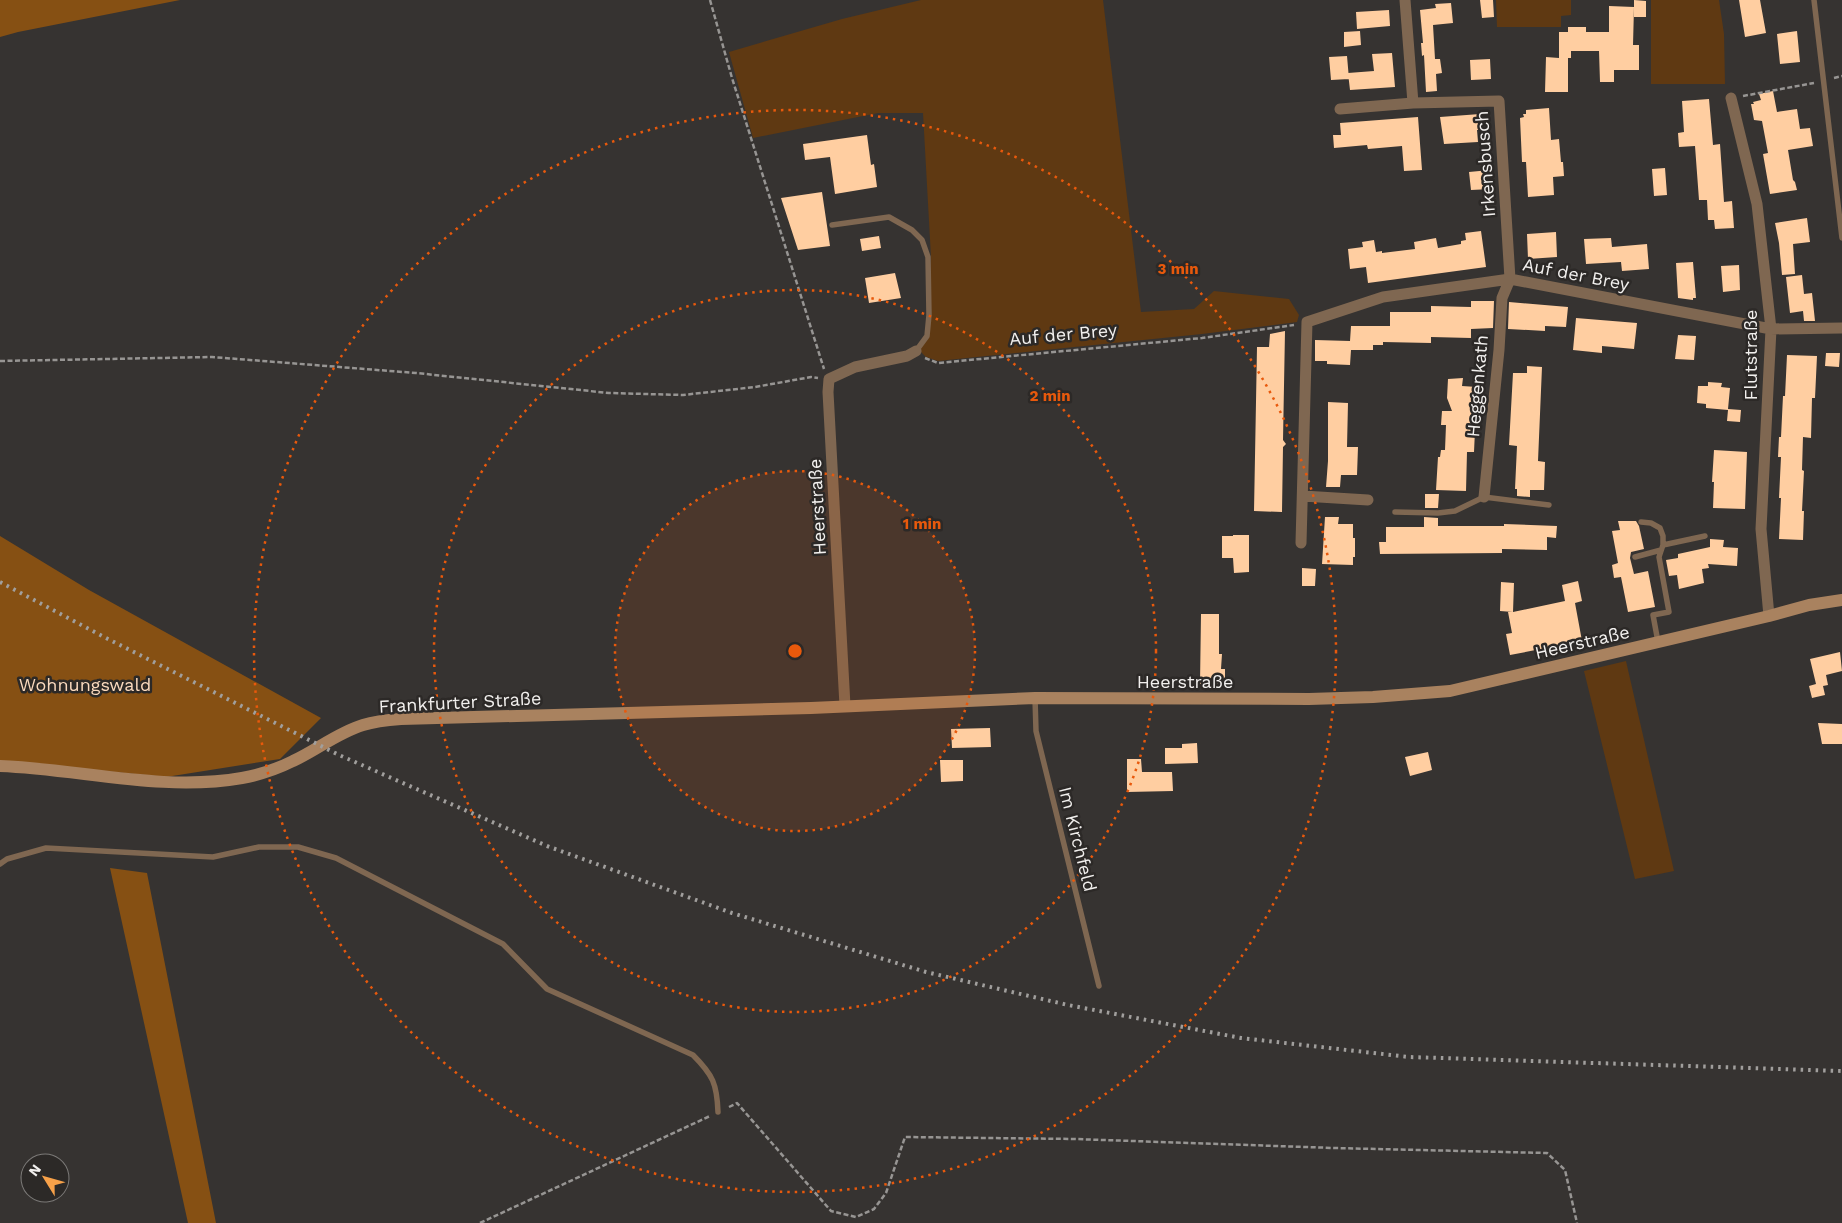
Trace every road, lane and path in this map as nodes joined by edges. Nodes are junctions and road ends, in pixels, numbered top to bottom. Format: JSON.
{"nodes":[{"id":1,"x":710,"y":0,"type":"edge"},
{"id":2,"x":1405,"y":0,"type":"edge"},
{"id":3,"x":1814,"y":0,"type":"edge"},
{"id":4,"x":1842,"y":76,"type":"edge"},
{"id":5,"x":1824,"y":81,"type":"junction"},
{"id":6,"x":1732,"y":98,"type":"joint"},
{"id":7,"x":1413,"y":103,"type":"junction"},
{"id":8,"x":1340,"y":109,"type":"dead end"},
{"id":9,"x":832,"y":225,"type":"dead end"},
{"id":10,"x":1842,"y":238,"type":"edge"},
{"id":11,"x":1510,"y":279,"type":"junction"},
{"id":12,"x":1307,"y":322,"type":"junction"},
{"id":13,"x":1842,"y":328,"type":"edge"},
{"id":14,"x":1771,"y":329,"type":"junction"},
{"id":15,"x":916,"y":351,"type":"junction"},
{"id":16,"x":0,"y":361,"type":"edge"},
{"id":17,"x":829,"y":379,"type":"junction"},
{"id":18,"x":1303,"y":496,"type":"junction"},
{"id":19,"x":1484,"y":497,"type":"junction"},
{"id":20,"x":1368,"y":500,"type":"dead end"},
{"id":21,"x":1549,"y":505,"type":"dead end"},
{"id":22,"x":1395,"y":512,"type":"dead end"},
{"id":23,"x":1641,"y":522,"type":"dead end"},
{"id":24,"x":1705,"y":536,"type":"dead end"},
{"id":25,"x":1301,"y":543,"type":"dead end"},
{"id":26,"x":1662,"y":548,"type":"junction"},
{"id":27,"x":1635,"y":558,"type":"dead end"},
{"id":28,"x":1842,"y":600,"type":"edge"},
{"id":29,"x":1769,"y":616,"type":"junction"},
{"id":30,"x":1658,"y":642,"type":"junction"},
{"id":31,"x":1035,"y":698,"type":"junction"},
{"id":32,"x":845,"y":706,"type":"junction"},
{"id":33,"x":0,"y":766,"type":"edge"},
{"id":34,"x":0,"y":864,"type":"edge"},
{"id":35,"x":1098,"y":986,"type":"dead end"},
{"id":36,"x":718,"y":1112,"type":"junction"},
{"id":37,"x":480,"y":1223,"type":"edge"},
{"id":38,"x":1577,"y":1223,"type":"edge"}],
"edges":[{"from":1,"to":17,"type":"path"},
{"from":2,"to":7,"type":"street"},
{"from":3,"to":5,"type":"lane"},
{"from":4,"to":5,"type":"path"},
{"from":5,"to":6,"type":"path"},
{"from":5,"to":10,"type":"lane"},
{"from":6,"to":14,"type":"street","name":"Flutstraße"},
{"from":7,"to":8,"type":"street","name":"Irkensbusch"},
{"from":7,"to":11,"type":"street","name":"Irkensbusch"},
{"from":9,"to":15,"type":"lane"},
{"from":11,"to":12,"type":"street","name":"Auf der Brey"},
{"from":11,"to":14,"type":"street","name":"Auf der Brey"},
{"from":11,"to":19,"type":"street","name":"Heggenkath"},
{"from":12,"to":15,"type":"path","name":"Auf der Brey"},
{"from":12,"to":18,"type":"street"},
{"from":13,"to":14,"type":"street","name":"Auf der Brey"},
{"from":14,"to":29,"type":"street","name":"Flutstraße"},
{"from":15,"to":17,"type":"street"},
{"from":16,"to":17,"type":"path"},
{"from":17,"to":32,"type":"street","name":"Heerstraße"},
{"from":18,"to":20,"type":"street"},
{"from":18,"to":25,"type":"street"},
{"from":19,"to":21,"type":"lane"},
{"from":19,"to":22,"type":"lane"},
{"from":23,"to":26,"type":"lane"},
{"from":24,"to":26,"type":"lane"},
{"from":26,"to":27,"type":"lane"},
{"from":26,"to":30,"type":"lane"},
{"from":28,"to":29,"type":"main road","name":"Heerstraße"},
{"from":29,"to":30,"type":"main road","name":"Heerstraße"},
{"from":30,"to":31,"type":"main road","name":"Heerstraße"},
{"from":31,"to":32,"type":"main road","name":"Heerstraße"},
{"from":31,"to":35,"type":"lane","name":"Im Kirchfeld"},
{"from":32,"to":33,"type":"main road","name":"Frankfurter Straße"},
{"from":34,"to":36,"type":"lane"},
{"from":36,"to":37,"type":"path"},
{"from":36,"to":38,"type":"path"}]}
